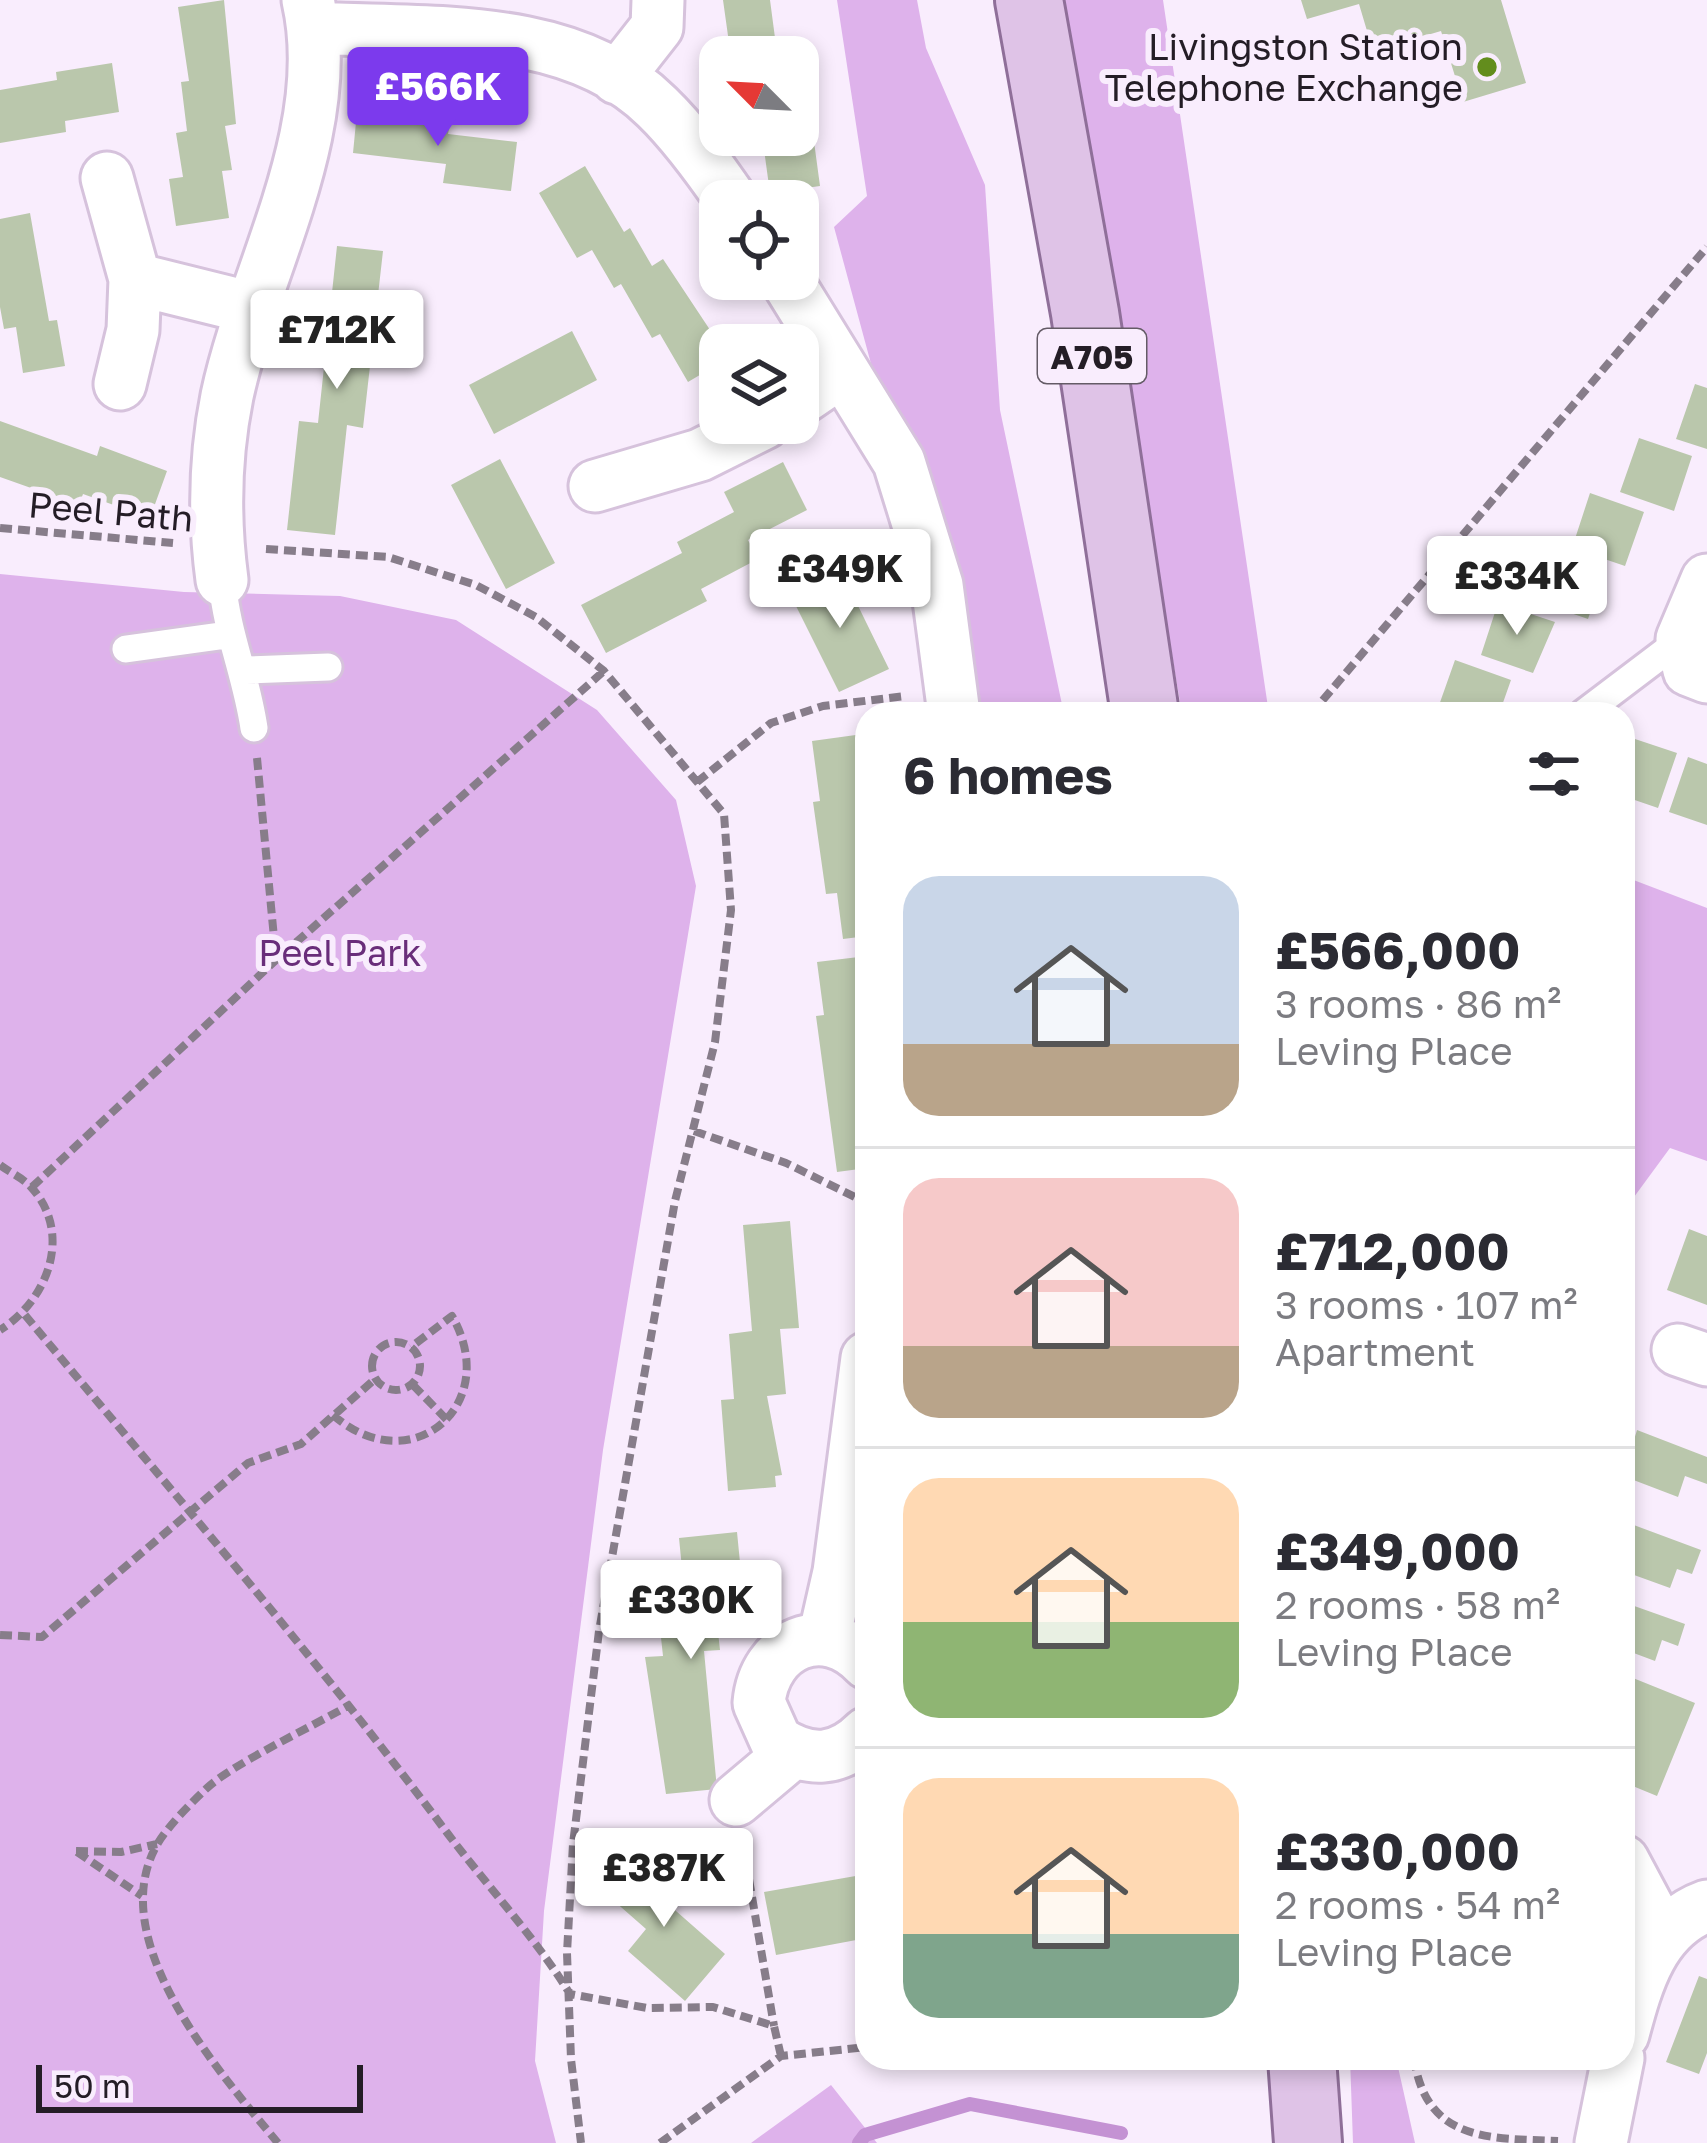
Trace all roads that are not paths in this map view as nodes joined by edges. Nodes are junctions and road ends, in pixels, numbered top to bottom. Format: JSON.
{"nodes":[{"id":1,"x":658,"y":0,"type":"edge"},
{"id":2,"x":1029,"y":0,"type":"edge"},
{"id":3,"x":311,"y":14,"type":"edge"},
{"id":4,"x":617,"y":78,"type":"junction"},
{"id":5,"x":107,"y":178,"type":"dead end"},
{"id":6,"x":715,"y":180,"type":"edge"},
{"id":7,"x":135,"y":279,"type":"junction"},
{"id":8,"x":799,"y":300,"type":"edge"},
{"id":9,"x":252,"y":308,"type":"junction"},
{"id":10,"x":842,"y":370,"type":"junction"},
{"id":11,"x":120,"y":384,"type":"dead end"},
{"id":12,"x":819,"y":386,"type":"edge"},
{"id":13,"x":722,"y":444,"type":"edge"},
{"id":14,"x":595,"y":486,"type":"dead end"},
{"id":15,"x":220,"y":564,"type":"joint"},
{"id":16,"x":1707,"y":580,"type":"edge"},
{"id":17,"x":227,"y":635,"type":"junction"},
{"id":18,"x":126,"y":649,"type":"dead end"},
{"id":19,"x":1694,"y":658,"type":"edge"},
{"id":20,"x":328,"y":667,"type":"dead end"},
{"id":21,"x":246,"y":670,"type":"junction"},
{"id":22,"x":952,"y":702,"type":"edge"},
{"id":23,"x":1142,"y":702,"type":"edge"},
{"id":24,"x":1607,"y":702,"type":"edge"},
{"id":25,"x":254,"y":728,"type":"road end"},
{"id":26,"x":855,"y":1450,"type":"edge"},
{"id":27,"x":845,"y":1651,"type":"edge"},
{"id":28,"x":855,"y":1742,"type":"edge"},
{"id":29,"x":793,"y":1752,"type":"junction"},
{"id":30,"x":736,"y":1800,"type":"road end"},
{"id":31,"x":1635,"y":1884,"type":"edge"},
{"id":32,"x":1707,"y":1906,"type":"edge"},
{"id":33,"x":1663,"y":1934,"type":"junction"},
{"id":34,"x":1635,"y":1989,"type":"edge"},
{"id":35,"x":1303,"y":2070,"type":"edge"},
{"id":36,"x":1616,"y":2070,"type":"edge"},
{"id":37,"x":1308,"y":2143,"type":"edge"},
{"id":38,"x":1601,"y":2143,"type":"edge"}],
"edges":[{"from":1,"to":4,"type":"street"},
{"from":2,"to":23,"type":"main road","number":"A705"},
{"from":3,"to":4,"type":"street"},
{"from":3,"to":9,"type":"street"},
{"from":4,"to":6,"type":"street"},
{"from":5,"to":7,"type":"street"},
{"from":7,"to":9,"type":"street"},
{"from":7,"to":11,"type":"street"},
{"from":8,"to":10,"type":"street"},
{"from":9,"to":15,"type":"street"},
{"from":10,"to":12,"type":"street"},
{"from":10,"to":22,"type":"street"},
{"from":13,"to":14,"type":"street"},
{"from":15,"to":17,"type":"lane"},
{"from":16,"to":19,"type":"street"},
{"from":17,"to":18,"type":"lane"},
{"from":17,"to":21,"type":"lane"},
{"from":19,"to":24,"type":"lane"},
{"from":20,"to":21,"type":"lane"},
{"from":21,"to":25,"type":"lane"},
{"from":26,"to":27,"type":"street"},
{"from":27,"to":29,"type":"street"},
{"from":28,"to":29,"type":"street"},
{"from":29,"to":30,"type":"street"},
{"from":31,"to":33,"type":"street"},
{"from":32,"to":33,"type":"street"},
{"from":33,"to":34,"type":"street"},
{"from":35,"to":37,"type":"main road"},
{"from":36,"to":38,"type":"street"}]}
